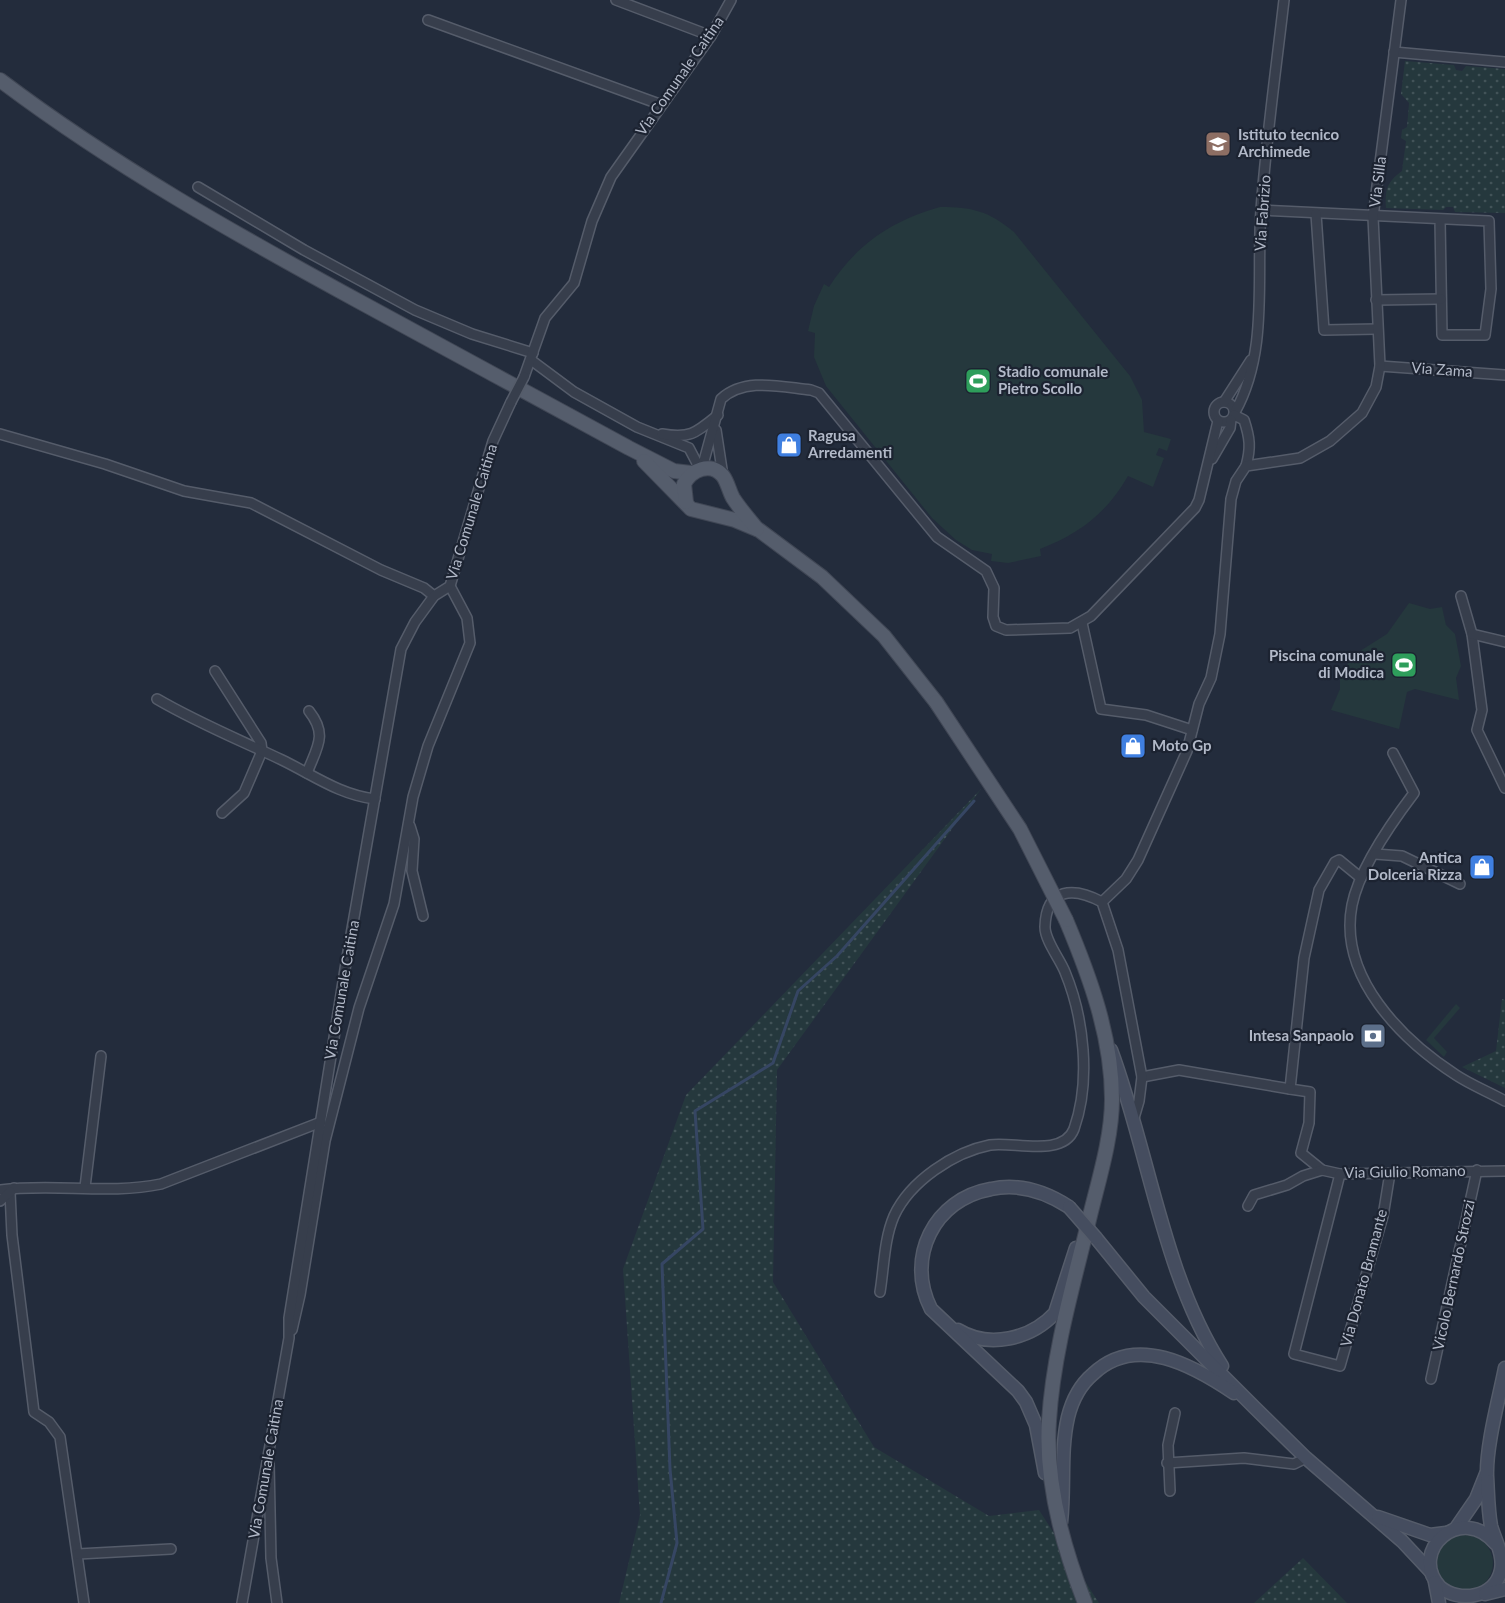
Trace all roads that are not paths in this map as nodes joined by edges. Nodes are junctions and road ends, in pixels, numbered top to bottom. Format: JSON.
{"nodes":[{"id":1,"x":616,"y":0,"type":"edge"},
{"id":2,"x":730,"y":0,"type":"edge"},
{"id":3,"x":1284,"y":0,"type":"edge"},
{"id":4,"x":1401,"y":0,"type":"edge"},
{"id":5,"x":428,"y":20,"type":"dead end"},
{"id":6,"x":711,"y":36,"type":"junction"},
{"id":7,"x":1394,"y":52,"type":"junction"},
{"id":8,"x":1505,"y":62,"type":"edge"},
{"id":9,"x":0,"y":80,"type":"edge"},
{"id":10,"x":662,"y":105,"type":"junction"},
{"id":11,"x":198,"y":187,"type":"dead end"},
{"id":12,"x":1261,"y":210,"type":"junction"},
{"id":13,"x":1316,"y":214,"type":"junction"},
{"id":14,"x":1373,"y":217,"type":"junction"},
{"id":15,"x":1440,"y":219,"type":"junction"},
{"id":16,"x":1441,"y":299,"type":"junction"},
{"id":17,"x":1376,"y":300,"type":"junction"},
{"id":18,"x":1377,"y":329,"type":"junction"},
{"id":19,"x":1253,"y":355,"type":"junction"},
{"id":20,"x":532,"y":357,"type":"junction"},
{"id":21,"x":1380,"y":366,"type":"junction"},
{"id":22,"x":1505,"y":375,"type":"edge"},
{"id":23,"x":1224,"y":402,"type":"junction"},
{"id":24,"x":1233,"y":416,"type":"junction"},
{"id":25,"x":717,"y":418,"type":"junction"},
{"id":26,"x":1218,"y":421,"type":"junction"},
{"id":27,"x":644,"y":430,"type":"junction"},
{"id":28,"x":0,"y":434,"type":"edge"},
{"id":29,"x":629,"y":448,"type":"junction"},
{"id":30,"x":1208,"y":466,"type":"junction"},
{"id":31,"x":1246,"y":466,"type":"junction"},
{"id":32,"x":698,"y":470,"type":"junction"},
{"id":33,"x":723,"y":476,"type":"junction"},
{"id":34,"x":729,"y":491,"type":"junction"},
{"id":35,"x":687,"y":504,"type":"junction"},
{"id":36,"x":712,"y":513,"type":"junction"},
{"id":37,"x":759,"y":530,"type":"junction"},
{"id":38,"x":450,"y":586,"type":"junction"},
{"id":39,"x":434,"y":596,"type":"junction"},
{"id":40,"x":1461,"y":596,"type":"dead end"},
{"id":41,"x":1082,"y":623,"type":"junction"},
{"id":42,"x":1472,"y":634,"type":"junction"},
{"id":43,"x":1505,"y":642,"type":"edge"},
{"id":44,"x":215,"y":671,"type":"dead end"},
{"id":45,"x":157,"y":699,"type":"dead end"},
{"id":46,"x":309,"y":711,"type":"dead end"},
{"id":47,"x":1192,"y":730,"type":"junction"},
{"id":48,"x":262,"y":751,"type":"junction"},
{"id":49,"x":1393,"y":753,"type":"dead end"},
{"id":50,"x":307,"y":773,"type":"junction"},
{"id":51,"x":1505,"y":788,"type":"edge"},
{"id":52,"x":375,"y":799,"type":"junction"},
{"id":53,"x":222,"y":813,"type":"dead end"},
{"id":54,"x":410,"y":824,"type":"junction"},
{"id":55,"x":1375,"y":855,"type":"junction"},
{"id":56,"x":1361,"y":878,"type":"junction"},
{"id":57,"x":1460,"y":884,"type":"dead end"},
{"id":58,"x":1102,"y":902,"type":"junction"},
{"id":59,"x":423,"y":916,"type":"dead end"},
{"id":60,"x":1110,"y":1046,"type":"junction"},
{"id":61,"x":100,"y":1056,"type":"dead end"},
{"id":62,"x":1142,"y":1077,"type":"junction"},
{"id":63,"x":340,"y":1082,"type":"junction"},
{"id":64,"x":326,"y":1086,"type":"junction"},
{"id":65,"x":1290,"y":1089,"type":"junction"},
{"id":66,"x":1502,"y":1098,"type":"edge"},
{"id":67,"x":1134,"y":1118,"type":"junction"},
{"id":68,"x":321,"y":1122,"type":"junction"},
{"id":69,"x":1322,"y":1170,"type":"junction"},
{"id":70,"x":1477,"y":1170,"type":"junction"},
{"id":71,"x":1505,"y":1172,"type":"edge"},
{"id":72,"x":1390,"y":1173,"type":"junction"},
{"id":73,"x":1340,"y":1174,"type":"junction"},
{"id":74,"x":1099,"y":1179,"type":"junction"},
{"id":75,"x":85,"y":1187,"type":"junction"},
{"id":76,"x":0,"y":1190,"type":"edge"},
{"id":77,"x":12,"y":1190,"type":"junction"},
{"id":78,"x":0,"y":1201,"type":"edge"},
{"id":79,"x":1248,"y":1206,"type":"dead end"},
{"id":80,"x":880,"y":1292,"type":"dead end"},
{"id":81,"x":939,"y":1319,"type":"junction"},
{"id":82,"x":289,"y":1338,"type":"junction"},
{"id":83,"x":1505,"y":1368,"type":"edge"},
{"id":84,"x":1431,"y":1380,"type":"dead end"},
{"id":85,"x":1236,"y":1387,"type":"junction"},
{"id":86,"x":1254,"y":1407,"type":"junction"},
{"id":87,"x":1175,"y":1413,"type":"dead end"},
{"id":88,"x":269,"y":1455,"type":"junction"},
{"id":89,"x":1306,"y":1458,"type":"junction"},
{"id":90,"x":1167,"y":1462,"type":"junction"},
{"id":91,"x":1487,"y":1473,"type":"junction"},
{"id":92,"x":1170,"y":1491,"type":"dead end"},
{"id":93,"x":1369,"y":1514,"type":"junction"},
{"id":94,"x":1060,"y":1526,"type":"junction"},
{"id":95,"x":1451,"y":1531,"type":"junction"},
{"id":96,"x":171,"y":1549,"type":"dead end"},
{"id":97,"x":1500,"y":1550,"type":"edge"},
{"id":98,"x":78,"y":1554,"type":"junction"},
{"id":99,"x":1432,"y":1575,"type":"junction"},
{"id":100,"x":1505,"y":1589,"type":"edge"},
{"id":101,"x":1478,"y":1598,"type":"edge"},
{"id":102,"x":84,"y":1603,"type":"edge"},
{"id":103,"x":242,"y":1603,"type":"edge"},
{"id":104,"x":277,"y":1603,"type":"edge"},
{"id":105,"x":1085,"y":1603,"type":"edge"},
{"id":106,"x":1439,"y":1603,"type":"edge"}],
"edges":[{"from":1,"to":6,"type":"street"},
{"from":2,"to":6,"type":"street","name":"Via Comunale Caitina"},
{"from":3,"to":12,"type":"street","name":"Via Fabrizio"},
{"from":4,"to":7,"type":"street","name":"Via Silla"},
{"from":5,"to":10,"type":"street"},
{"from":6,"to":10,"type":"street","name":"Via Comunale Caitina"},
{"from":7,"to":8,"type":"street"},
{"from":7,"to":14,"type":"street","name":"Via Silla"},
{"from":9,"to":29,"type":"main road"},
{"from":10,"to":20,"type":"street","name":"Via Comunale Caitina"},
{"from":11,"to":20,"type":"street"},
{"from":12,"to":13,"type":"street"},
{"from":12,"to":19,"type":"street","name":"Via Fabrizio"},
{"from":13,"to":14,"type":"street"},
{"from":13,"to":18,"type":"street"},
{"from":14,"to":15,"type":"street"},
{"from":14,"to":17,"type":"street","name":"Via Silla"},
{"from":15,"to":16,"type":"street"},
{"from":15,"to":16,"type":"street"},
{"from":16,"to":17,"type":"street"},
{"from":17,"to":18,"type":"street","name":"Via Silla"},
{"from":18,"to":21,"type":"street","name":"Via Silla"},
{"from":19,"to":23,"type":"street"},
{"from":19,"to":24,"type":"street","name":"Via Fabrizio"},
{"from":20,"to":27,"type":"street"},
{"from":20,"to":38,"type":"street","name":"Via Comunale Caitina","bridge":true},
{"from":21,"to":22,"type":"street","name":"Via Zama"},
{"from":21,"to":31,"type":"street"},
{"from":23,"to":24,"type":"street"},
{"from":23,"to":26,"type":"street"},
{"from":24,"to":26,"type":"street"},
{"from":24,"to":30,"type":"street","name":"Via Fabrizio"},
{"from":24,"to":31,"type":"street"},
{"from":25,"to":27,"type":"street"},
{"from":25,"to":32,"type":"street"},
{"from":25,"to":33,"type":"street"},
{"from":25,"to":41,"type":"street"},
{"from":26,"to":30,"type":"street"},
{"from":27,"to":32,"type":"street"},
{"from":28,"to":39,"type":"street"},
{"from":29,"to":32,"type":"main road"},
{"from":29,"to":35,"type":"main road"},
{"from":30,"to":41,"type":"street"},
{"from":31,"to":47,"type":"street"},
{"from":32,"to":33,"type":"main road"},
{"from":32,"to":35,"type":"main road"},
{"from":33,"to":34,"type":"main road"},
{"from":34,"to":36,"type":"main road"},
{"from":34,"to":37,"type":"main road"},
{"from":35,"to":36,"type":"main road"},
{"from":36,"to":37,"type":"main road"},
{"from":37,"to":60,"type":"main road","bridge":true},
{"from":38,"to":39,"type":"street","name":"Via Comunale Caitina"},
{"from":38,"to":54,"type":"street"},
{"from":39,"to":52,"type":"street","name":"Via Comunale Caitina"},
{"from":40,"to":42,"type":"street"},
{"from":41,"to":47,"type":"street"},
{"from":42,"to":43,"type":"street"},
{"from":42,"to":51,"type":"street"},
{"from":44,"to":48,"type":"street"},
{"from":45,"to":48,"type":"street"},
{"from":46,"to":50,"type":"street"},
{"from":47,"to":58,"type":"street"},
{"from":48,"to":50,"type":"street"},
{"from":48,"to":53,"type":"street"},
{"from":49,"to":55,"type":"street"},
{"from":50,"to":52,"type":"street"},
{"from":52,"to":64,"type":"street","name":"Via Comunale Caitina"},
{"from":54,"to":59,"type":"street"},
{"from":54,"to":63,"type":"street"},
{"from":55,"to":56,"type":"street"},
{"from":55,"to":57,"type":"street"},
{"from":56,"to":65,"type":"street"},
{"from":56,"to":66,"type":"street"},
{"from":58,"to":62,"type":"street"},
{"from":58,"to":80,"type":"street"},
{"from":60,"to":67,"type":"main road"},
{"from":60,"to":74,"type":"main road"},
{"from":61,"to":75,"type":"street"},
{"from":62,"to":65,"type":"street"},
{"from":62,"to":67,"type":"street"},
{"from":63,"to":64,"type":"street"},
{"from":63,"to":82,"type":"street"},
{"from":64,"to":68,"type":"street","name":"Via Comunale Caitina"},
{"from":65,"to":69,"type":"street"},
{"from":67,"to":85,"type":"main road"},
{"from":68,"to":75,"type":"street"},
{"from":68,"to":82,"type":"street","name":"Via Comunale Caitina"},
{"from":69,"to":73,"type":"street","name":"Via Giulio Romano"},
{"from":69,"to":79,"type":"street"},
{"from":70,"to":71,"type":"street","name":"Via Giulio Romano"},
{"from":70,"to":72,"type":"street","name":"Via Giulio Romano"},
{"from":70,"to":84,"type":"street","name":"Vicolo Bernardo Strozzi"},
{"from":72,"to":73,"type":"street","name":"Via Giulio Romano"},
{"from":72,"to":73,"type":"street","name":"Via Donato Bramante"},
{"from":74,"to":81,"type":"main road"},
{"from":74,"to":94,"type":"main road"},
{"from":75,"to":77,"type":"street"},
{"from":76,"to":77,"type":"street"},
{"from":77,"to":78,"type":"street"},
{"from":77,"to":98,"type":"street"},
{"from":81,"to":85,"type":"main road","bridge":true},
{"from":81,"to":94,"type":"main road"},
{"from":82,"to":88,"type":"street","name":"Via Comunale Caitina"},
{"from":83,"to":91,"type":"main road"},
{"from":85,"to":86,"type":"main road"},
{"from":86,"to":89,"type":"main road"},
{"from":86,"to":94,"type":"main road"},
{"from":87,"to":90,"type":"street"},
{"from":88,"to":103,"type":"street","name":"Via Comunale Caitina"},
{"from":88,"to":104,"type":"street"},
{"from":89,"to":90,"type":"street"},
{"from":89,"to":93,"type":"main road"},
{"from":90,"to":92,"type":"street"},
{"from":91,"to":95,"type":"main road"},
{"from":91,"to":97,"type":"main road"},
{"from":93,"to":95,"type":"main road"},
{"from":93,"to":99,"type":"main road"},
{"from":94,"to":105,"type":"main road"},
{"from":95,"to":97,"type":"main road"},
{"from":95,"to":99,"type":"main road"},
{"from":96,"to":98,"type":"street"},
{"from":97,"to":101,"type":"main road"},
{"from":98,"to":102,"type":"street"},
{"from":99,"to":101,"type":"main road"},
{"from":99,"to":106,"type":"main road"},
{"from":100,"to":101,"type":"main road"}]}
